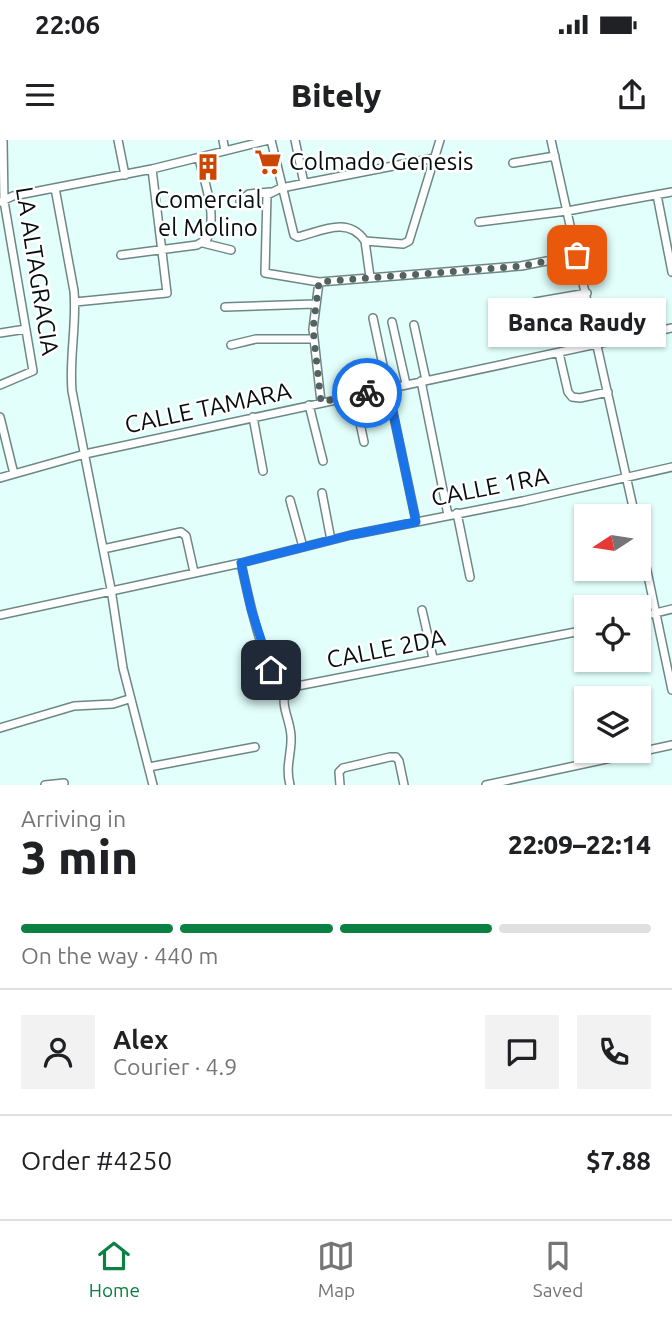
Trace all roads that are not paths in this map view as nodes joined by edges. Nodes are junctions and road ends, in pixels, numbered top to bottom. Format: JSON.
{"nodes":[{"id":1,"x":3,"y":140,"type":"edge"},
{"id":2,"x":118,"y":140,"type":"edge"},
{"id":3,"x":223,"y":140,"type":"edge"},
{"id":4,"x":270,"y":140,"type":"edge"},
{"id":5,"x":295,"y":140,"type":"edge"},
{"id":6,"x":440,"y":140,"type":"edge"},
{"id":7,"x":551,"y":140,"type":"edge"},
{"id":8,"x":225,"y":151,"type":"junction"},
{"id":9,"x":555,"y":156,"type":"junction"},
{"id":10,"x":198,"y":158,"type":"junction"},
{"id":11,"x":434,"y":158,"type":"junction"},
{"id":12,"x":513,"y":163,"type":"dead end"},
{"id":13,"x":152,"y":169,"type":"junction"},
{"id":14,"x":125,"y":175,"type":"junction"},
{"id":15,"x":304,"y":183,"type":"junction"},
{"id":16,"x":55,"y":188,"type":"junction"},
{"id":17,"x":278,"y":190,"type":"junction"},
{"id":18,"x":672,"y":192,"type":"edge"},
{"id":19,"x":656,"y":195,"type":"junction"},
{"id":20,"x":2,"y":201,"type":"edge"},
{"id":21,"x":240,"y":201,"type":"dead end"},
{"id":22,"x":567,"y":211,"type":"junction"},
{"id":23,"x":479,"y":222,"type":"dead end"},
{"id":24,"x":365,"y":241,"type":"junction"},
{"id":25,"x":203,"y":243,"type":"junction"},
{"id":26,"x":162,"y":250,"type":"junction"},
{"id":27,"x":231,"y":250,"type":"dead end"},
{"id":28,"x":121,"y":255,"type":"dead end"},
{"id":29,"x":577,"y":255,"type":"junction"},
{"id":30,"x":672,"y":272,"type":"edge"},
{"id":31,"x":370,"y":277,"type":"junction"},
{"id":32,"x":319,"y":282,"type":"junction"},
{"id":33,"x":587,"y":293,"type":"junction"},
{"id":34,"x":75,"y":302,"type":"junction"},
{"id":35,"x":534,"y":302,"type":"dead end"},
{"id":36,"x":315,"y":304,"type":"junction"},
{"id":37,"x":225,"y":307,"type":"dead end"},
{"id":38,"x":373,"y":318,"type":"dead end"},
{"id":39,"x":392,"y":322,"type":"dead end"},
{"id":40,"x":414,"y":325,"type":"dead end"},
{"id":41,"x":672,"y":328,"type":"edge"},
{"id":42,"x":26,"y":329,"type":"junction"},
{"id":43,"x":0,"y":333,"type":"edge"},
{"id":44,"x":313,"y":339,"type":"junction"},
{"id":45,"x":231,"y":345,"type":"dead end"},
{"id":46,"x":597,"y":345,"type":"junction"},
{"id":47,"x":559,"y":353,"type":"junction"},
{"id":48,"x":424,"y":381,"type":"junction"},
{"id":49,"x":406,"y":384,"type":"junction"},
{"id":50,"x":0,"y":385,"type":"edge"},
{"id":51,"x":388,"y":388,"type":"junction"},
{"id":52,"x":608,"y":392,"type":"junction"},
{"id":53,"x":354,"y":396,"type":"junction"},
{"id":54,"x":321,"y":402,"type":"junction"},
{"id":55,"x":309,"y":405,"type":"junction"},
{"id":56,"x":0,"y":417,"type":"edge"},
{"id":57,"x":253,"y":417,"type":"junction"},
{"id":58,"x":363,"y":442,"type":"dead end"},
{"id":59,"x":85,"y":454,"type":"junction"},
{"id":60,"x":323,"y":461,"type":"dead end"},
{"id":61,"x":672,"y":467,"type":"edge"},
{"id":62,"x":263,"y":471,"type":"dead end"},
{"id":63,"x":14,"y":474,"type":"junction"},
{"id":64,"x":627,"y":477,"type":"junction"},
{"id":65,"x":0,"y":478,"type":"edge"},
{"id":66,"x":322,"y":493,"type":"dead end"},
{"id":67,"x":290,"y":500,"type":"dead end"},
{"id":68,"x":633,"y":504,"type":"edge"},
{"id":69,"x":457,"y":513,"type":"junction"},
{"id":70,"x":448,"y":515,"type":"junction"},
{"id":71,"x":416,"y":522,"type":"junction"},
{"id":72,"x":331,"y":540,"type":"junction"},
{"id":73,"x":303,"y":547,"type":"junction"},
{"id":74,"x":103,"y":549,"type":"junction"},
{"id":75,"x":241,"y":563,"type":"junction"},
{"id":76,"x":194,"y":572,"type":"junction"},
{"id":77,"x":470,"y":577,"type":"dead end"},
{"id":78,"x":649,"y":581,"type":"edge"},
{"id":79,"x":111,"y":589,"type":"junction"},
{"id":80,"x":672,"y":609,"type":"edge"},
{"id":81,"x":422,"y":610,"type":"dead end"},
{"id":82,"x":655,"y":613,"type":"junction"},
{"id":83,"x":651,"y":614,"type":"edge"},
{"id":84,"x":0,"y":615,"type":"edge"},
{"id":85,"x":574,"y":632,"type":"edge"},
{"id":86,"x":433,"y":658,"type":"junction"},
{"id":87,"x":287,"y":688,"type":"junction"},
{"id":88,"x":672,"y":690,"type":"edge"},
{"id":89,"x":130,"y":699,"type":"junction"},
{"id":90,"x":0,"y":728,"type":"edge"},
{"id":91,"x":672,"y":745,"type":"edge"},
{"id":92,"x":255,"y":747,"type":"dead end"},
{"id":93,"x":149,"y":767,"type":"junction"},
{"id":94,"x":64,"y":783,"type":"dead end"},
{"id":95,"x":45,"y":785,"type":"edge"},
{"id":96,"x":153,"y":785,"type":"edge"},
{"id":97,"x":290,"y":785,"type":"edge"},
{"id":98,"x":340,"y":785,"type":"edge"},
{"id":99,"x":404,"y":785,"type":"edge"},
{"id":100,"x":486,"y":785,"type":"edge"}],
"edges":[{"from":1,"to":20,"type":"street","name":"LA ALTAGRACIA"},
{"from":2,"to":14,"type":"street"},
{"from":3,"to":8,"type":"street"},
{"from":4,"to":8,"type":"street"},
{"from":4,"to":17,"type":"street"},
{"from":5,"to":15,"type":"street"},
{"from":6,"to":11,"type":"street"},
{"from":7,"to":9,"type":"street"},
{"from":8,"to":10,"type":"street"},
{"from":9,"to":12,"type":"street"},
{"from":9,"to":22,"type":"street"},
{"from":10,"to":13,"type":"street"},
{"from":10,"to":25,"type":"street"},
{"from":11,"to":15,"type":"street"},
{"from":11,"to":24,"type":"street"},
{"from":13,"to":14,"type":"street"},
{"from":13,"to":26,"type":"street"},
{"from":14,"to":16,"type":"street"},
{"from":15,"to":17,"type":"street"},
{"from":16,"to":20,"type":"street"},
{"from":16,"to":34,"type":"street"},
{"from":17,"to":21,"type":"street"},
{"from":17,"to":24,"type":"street"},
{"from":17,"to":32,"type":"street"},
{"from":18,"to":19,"type":"street"},
{"from":19,"to":22,"type":"street"},
{"from":19,"to":30,"type":"street"},
{"from":20,"to":42,"type":"street","name":"LA ALTAGRACIA"},
{"from":22,"to":23,"type":"street"},
{"from":22,"to":29,"type":"street"},
{"from":24,"to":31,"type":"street"},
{"from":25,"to":26,"type":"street"},
{"from":25,"to":27,"type":"street"},
{"from":26,"to":28,"type":"street"},
{"from":26,"to":34,"type":"street"},
{"from":29,"to":31,"type":"street"},
{"from":29,"to":33,"type":"street"},
{"from":31,"to":32,"type":"street"},
{"from":32,"to":36,"type":"street"},
{"from":33,"to":35,"type":"street"},
{"from":33,"to":46,"type":"street"},
{"from":34,"to":59,"type":"street"},
{"from":36,"to":37,"type":"street"},
{"from":36,"to":44,"type":"street"},
{"from":38,"to":51,"type":"street"},
{"from":39,"to":49,"type":"street"},
{"from":40,"to":48,"type":"street"},
{"from":41,"to":46,"type":"street","name":"CALLE TAMARA"},
{"from":42,"to":43,"type":"street"},
{"from":42,"to":50,"type":"street","name":"LA ALTAGRACIA"},
{"from":44,"to":45,"type":"street"},
{"from":44,"to":54,"type":"street"},
{"from":46,"to":47,"type":"street","name":"CALLE TAMARA"},
{"from":46,"to":52,"type":"street"},
{"from":47,"to":48,"type":"street","name":"CALLE TAMARA"},
{"from":47,"to":52,"type":"street"},
{"from":48,"to":49,"type":"street","name":"CALLE TAMARA"},
{"from":48,"to":70,"type":"street"},
{"from":49,"to":51,"type":"street","name":"CALLE TAMARA"},
{"from":51,"to":53,"type":"street","name":"CALLE TAMARA"},
{"from":51,"to":71,"type":"street"},
{"from":52,"to":64,"type":"street"},
{"from":53,"to":54,"type":"street","name":"CALLE TAMARA"},
{"from":53,"to":58,"type":"street"},
{"from":54,"to":55,"type":"street","name":"CALLE TAMARA"},
{"from":55,"to":57,"type":"street","name":"CALLE TAMARA"},
{"from":55,"to":60,"type":"street"},
{"from":56,"to":63,"type":"street"},
{"from":57,"to":59,"type":"street","name":"CALLE TAMARA"},
{"from":57,"to":62,"type":"street"},
{"from":59,"to":63,"type":"street","name":"CALLE TAMARA"},
{"from":59,"to":74,"type":"street"},
{"from":61,"to":64,"type":"street","name":"CALLE 1RA"},
{"from":63,"to":65,"type":"street","name":"CALLE TAMARA"},
{"from":64,"to":68,"type":"street"},
{"from":64,"to":69,"type":"street","name":"CALLE 1RA"},
{"from":66,"to":72,"type":"street"},
{"from":67,"to":73,"type":"street"},
{"from":69,"to":70,"type":"street","name":"CALLE 1RA"},
{"from":69,"to":77,"type":"street"},
{"from":70,"to":71,"type":"street","name":"CALLE 1RA"},
{"from":71,"to":72,"type":"street","name":"CALLE 1RA"},
{"from":72,"to":73,"type":"street","name":"CALLE 1RA"},
{"from":73,"to":75,"type":"street","name":"CALLE 1RA"},
{"from":74,"to":76,"type":"street"},
{"from":74,"to":79,"type":"street"},
{"from":75,"to":76,"type":"street","name":"CALLE 1RA"},
{"from":75,"to":87,"type":"street"},
{"from":76,"to":79,"type":"street","name":"CALLE 1RA"},
{"from":78,"to":82,"type":"street"},
{"from":79,"to":84,"type":"street","name":"CALLE 1RA"},
{"from":79,"to":89,"type":"street"},
{"from":80,"to":82,"type":"street"},
{"from":81,"to":86,"type":"street"},
{"from":82,"to":83,"type":"street"},
{"from":82,"to":88,"type":"street"},
{"from":85,"to":86,"type":"street","name":"CALLE 2DA"},
{"from":86,"to":87,"type":"street","name":"CALLE 2DA"},
{"from":87,"to":97,"type":"street"},
{"from":89,"to":90,"type":"street"},
{"from":89,"to":93,"type":"street"},
{"from":91,"to":100,"type":"street"},
{"from":92,"to":93,"type":"street"},
{"from":93,"to":96,"type":"street"},
{"from":94,"to":95,"type":"street"},
{"from":98,"to":99,"type":"street"}]}
